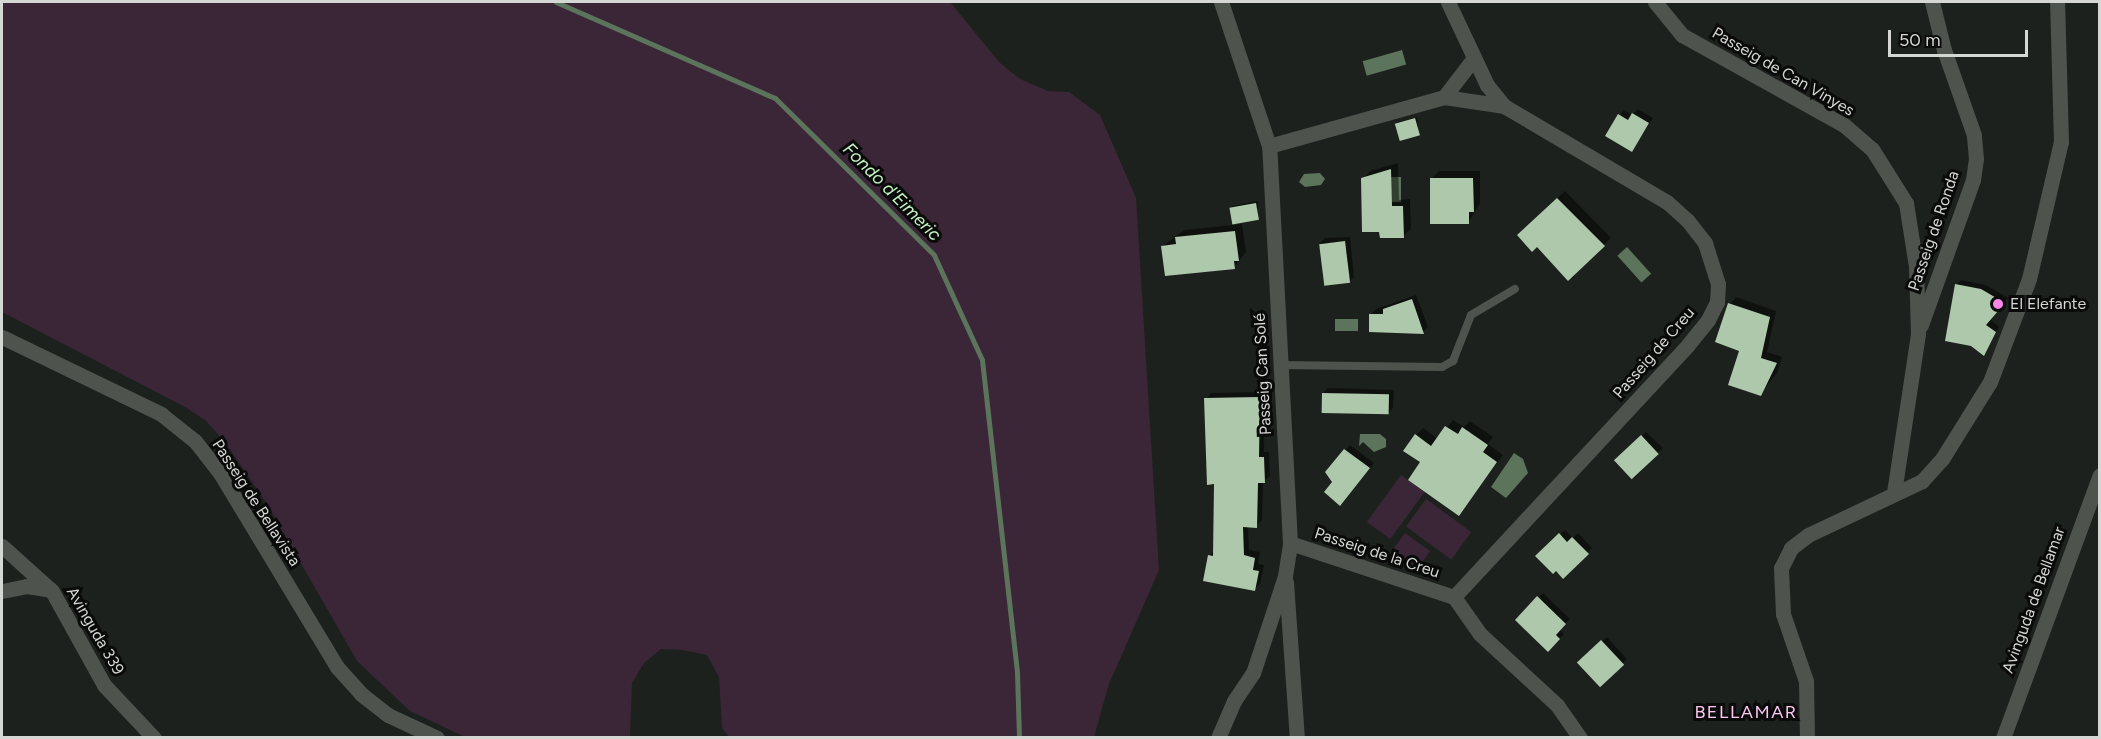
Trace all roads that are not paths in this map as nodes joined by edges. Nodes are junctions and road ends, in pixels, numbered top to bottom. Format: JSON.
{"nodes":[{"id":1,"x":1221,"y":2,"type":"edge"},
{"id":2,"x":1448,"y":2,"type":"edge"},
{"id":3,"x":1655,"y":2,"type":"edge"},
{"id":4,"x":1932,"y":2,"type":"edge"},
{"id":5,"x":2056,"y":2,"type":"edge"},
{"id":6,"x":1474,"y":58,"type":"junction"},
{"id":7,"x":1444,"y":98,"type":"junction"},
{"id":8,"x":1504,"y":106,"type":"junction"},
{"id":9,"x":1269,"y":146,"type":"junction"},
{"id":10,"x":1515,"y":289,"type":"dead end"},
{"id":11,"x":1918,"y":334,"type":"junction"},
{"id":12,"x":2,"y":337,"type":"edge"},
{"id":13,"x":1280,"y":365,"type":"junction"},
{"id":14,"x":2100,"y":475,"type":"edge"},
{"id":15,"x":1894,"y":492,"type":"junction"},
{"id":16,"x":1290,"y":543,"type":"junction"},
{"id":17,"x":2,"y":546,"type":"edge"},
{"id":18,"x":1285,"y":576,"type":"junction"},
{"id":19,"x":2,"y":591,"type":"edge"},
{"id":20,"x":52,"y":591,"type":"junction"},
{"id":21,"x":1454,"y":597,"type":"junction"},
{"id":22,"x":154,"y":738,"type":"edge"},
{"id":23,"x":437,"y":738,"type":"edge"},
{"id":24,"x":1218,"y":738,"type":"edge"},
{"id":25,"x":1297,"y":738,"type":"edge"},
{"id":26,"x":1580,"y":738,"type":"edge"},
{"id":27,"x":1807,"y":738,"type":"edge"},
{"id":28,"x":2003,"y":738,"type":"edge"}],
"edges":[{"from":1,"to":9,"type":"street","name":"Passeig Can Solé"},
{"from":2,"to":6,"type":"street","name":"Passeig de Creu"},
{"from":3,"to":11,"type":"street","name":"Passeig de Can Vinyes"},
{"from":4,"to":11,"type":"street","name":"Passeig de Ronda"},
{"from":5,"to":15,"type":"street"},
{"from":6,"to":7,"type":"street"},
{"from":6,"to":8,"type":"street","name":"Passeig de Creu"},
{"from":7,"to":8,"type":"street"},
{"from":7,"to":9,"type":"street"},
{"from":8,"to":21,"type":"street","name":"Passeig de Creu"},
{"from":9,"to":13,"type":"street","name":"Passeig Can Solé"},
{"from":10,"to":13,"type":"lane"},
{"from":11,"to":15,"type":"street","name":"Passeig de Can Vinyes"},
{"from":12,"to":23,"type":"street","name":"Passeig de Bellavista"},
{"from":13,"to":16,"type":"street","name":"Passeig Can Solé"},
{"from":14,"to":28,"type":"street","name":"Avinguda de Bellamar"},
{"from":15,"to":27,"type":"street"},
{"from":16,"to":18,"type":"street","name":"Passeig Can Solé"},
{"from":16,"to":21,"type":"street","name":"Passeig de la Creu"},
{"from":17,"to":20,"type":"street","name":"Avinguda 339"},
{"from":18,"to":24,"type":"street","name":"Passeig Can Solé"},
{"from":18,"to":25,"type":"street"},
{"from":19,"to":20,"type":"street"},
{"from":20,"to":22,"type":"street","name":"Avinguda 339"},
{"from":21,"to":26,"type":"street"}]}
